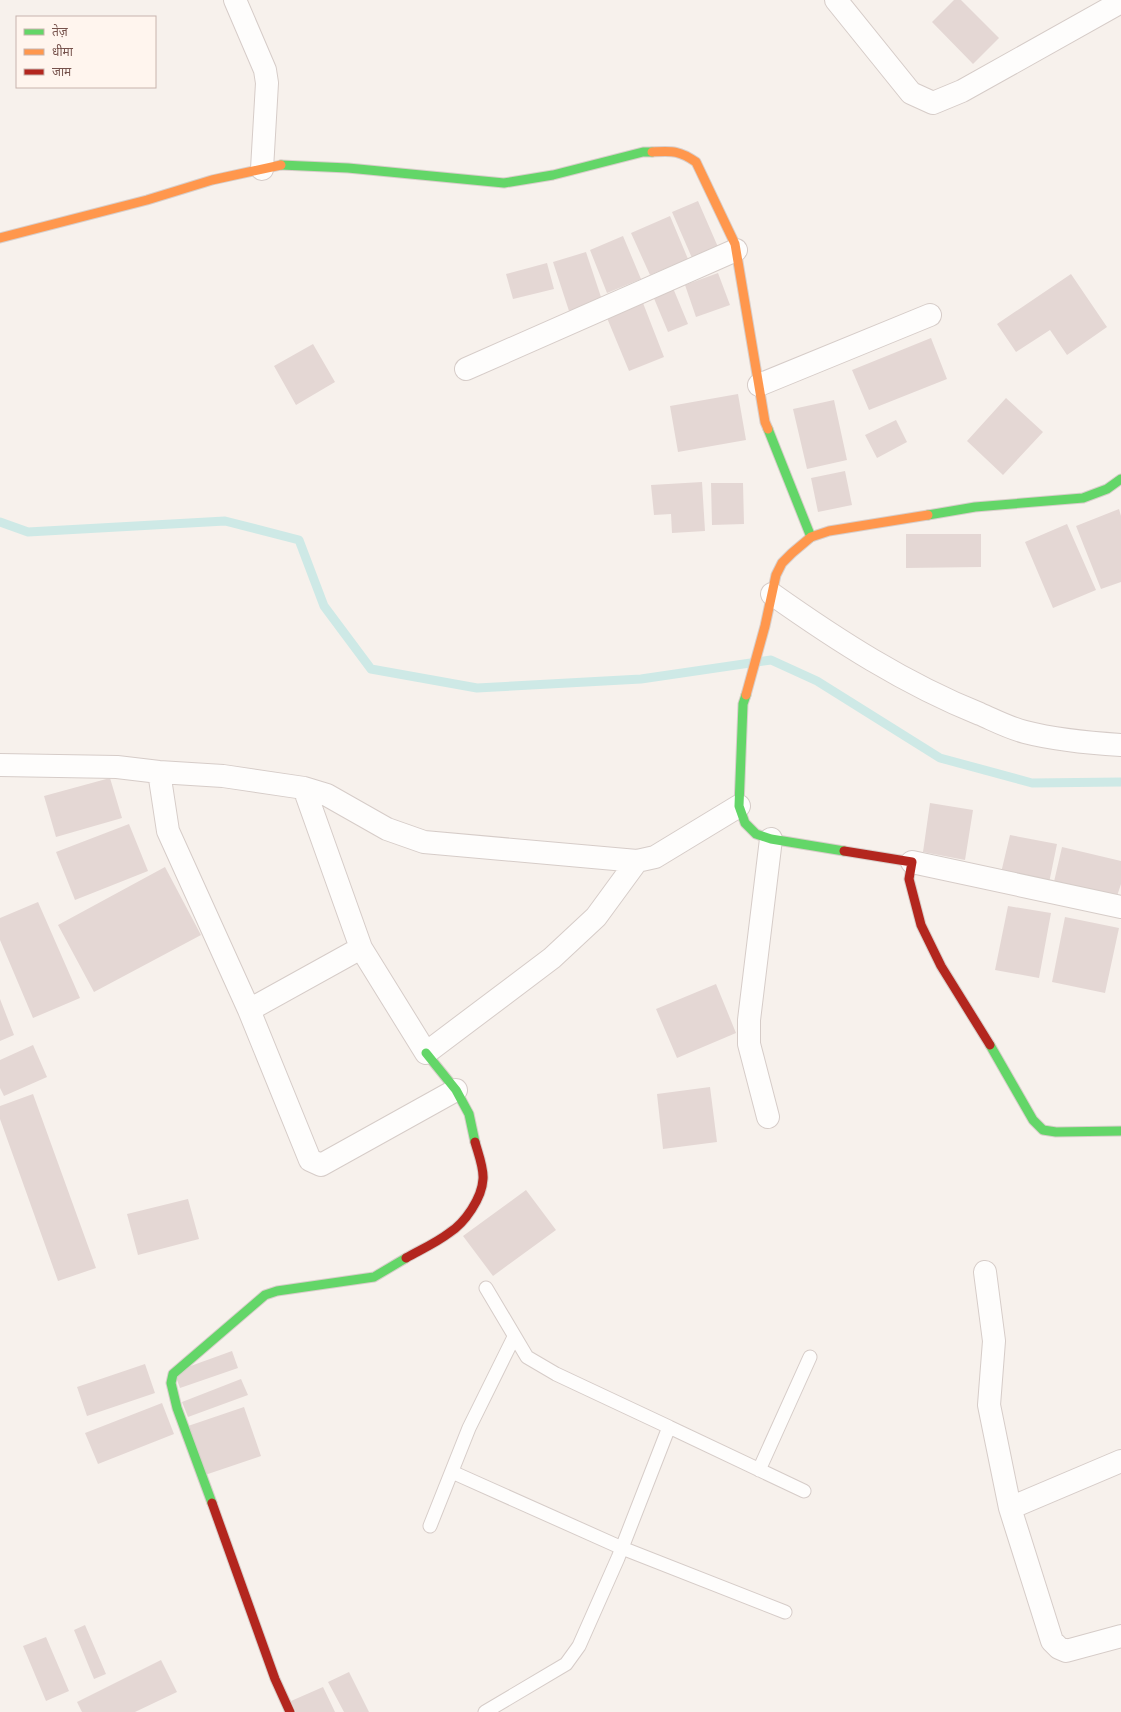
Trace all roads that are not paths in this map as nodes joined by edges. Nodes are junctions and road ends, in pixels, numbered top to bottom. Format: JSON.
{"nodes":[{"id":1,"x":235,"y":0,"type":"edge"},
{"id":2,"x":836,"y":0,"type":"edge"},
{"id":3,"x":1121,"y":2,"type":"edge"},
{"id":4,"x":262,"y":169,"type":"junction"},
{"id":5,"x":0,"y":238,"type":"edge"},
{"id":6,"x":736,"y":250,"type":"junction"},
{"id":7,"x":930,"y":315,"type":"dead end"},
{"id":8,"x":466,"y":369,"type":"dead end"},
{"id":9,"x":759,"y":385,"type":"junction"},
{"id":10,"x":1121,"y":479,"type":"edge"},
{"id":11,"x":811,"y":537,"type":"junction"},
{"id":12,"x":772,"y":594,"type":"junction"},
{"id":13,"x":1121,"y":745,"type":"edge"},
{"id":14,"x":0,"y":765,"type":"edge"},
{"id":15,"x":159,"y":772,"type":"junction"},
{"id":16,"x":304,"y":788,"type":"junction"},
{"id":17,"x":739,"y":806,"type":"junction"},
{"id":18,"x":771,"y":839,"type":"junction"},
{"id":19,"x":637,"y":862,"type":"junction"},
{"id":20,"x":912,"y":862,"type":"junction"},
{"id":21,"x":1121,"y":907,"type":"edge"},
{"id":22,"x":362,"y":948,"type":"junction"},
{"id":23,"x":249,"y":1010,"type":"junction"},
{"id":24,"x":426,"y":1053,"type":"junction"},
{"id":25,"x":456,"y":1090,"type":"junction"},
{"id":26,"x":768,"y":1117,"type":"dead end"},
{"id":27,"x":1121,"y":1131,"type":"edge"},
{"id":28,"x":985,"y":1272,"type":"dead end"},
{"id":29,"x":486,"y":1288,"type":"dead end"},
{"id":30,"x":514,"y":1337,"type":"junction"},
{"id":31,"x":810,"y":1357,"type":"dead end"},
{"id":32,"x":669,"y":1427,"type":"junction"},
{"id":33,"x":1121,"y":1461,"type":"edge"},
{"id":34,"x":759,"y":1470,"type":"junction"},
{"id":35,"x":452,"y":1472,"type":"junction"},
{"id":36,"x":804,"y":1490,"type":"dead end"},
{"id":37,"x":1010,"y":1508,"type":"junction"},
{"id":38,"x":430,"y":1526,"type":"dead end"},
{"id":39,"x":622,"y":1548,"type":"junction"},
{"id":40,"x":785,"y":1612,"type":"dead end"},
{"id":41,"x":1121,"y":1636,"type":"edge"},
{"id":42,"x":290,"y":1712,"type":"edge"},
{"id":43,"x":485,"y":1712,"type":"edge"}],
"edges":[{"from":1,"to":4,"type":"street"},
{"from":2,"to":3,"type":"street"},
{"from":4,"to":5,"type":"street"},
{"from":4,"to":6,"type":"street"},
{"from":6,"to":8,"type":"street"},
{"from":6,"to":9,"type":"street"},
{"from":7,"to":9,"type":"street"},
{"from":9,"to":11,"type":"street"},
{"from":10,"to":11,"type":"street"},
{"from":11,"to":12,"type":"street"},
{"from":12,"to":13,"type":"street"},
{"from":12,"to":17,"type":"street"},
{"from":14,"to":15,"type":"street"},
{"from":15,"to":16,"type":"street"},
{"from":15,"to":23,"type":"street"},
{"from":16,"to":19,"type":"street"},
{"from":16,"to":22,"type":"street"},
{"from":17,"to":18,"type":"street"},
{"from":17,"to":19,"type":"street"},
{"from":18,"to":20,"type":"street"},
{"from":18,"to":26,"type":"street"},
{"from":19,"to":24,"type":"street"},
{"from":20,"to":21,"type":"street"},
{"from":20,"to":27,"type":"street"},
{"from":22,"to":23,"type":"street"},
{"from":22,"to":24,"type":"street"},
{"from":23,"to":25,"type":"street"},
{"from":24,"to":25,"type":"street"},
{"from":25,"to":42,"type":"street"},
{"from":28,"to":37,"type":"street"},
{"from":29,"to":30,"type":"lane"},
{"from":30,"to":32,"type":"lane"},
{"from":30,"to":35,"type":"lane"},
{"from":31,"to":34,"type":"lane"},
{"from":32,"to":34,"type":"lane"},
{"from":32,"to":39,"type":"lane"},
{"from":33,"to":37,"type":"street"},
{"from":34,"to":36,"type":"lane"},
{"from":35,"to":38,"type":"lane"},
{"from":35,"to":39,"type":"lane"},
{"from":37,"to":41,"type":"street"},
{"from":39,"to":40,"type":"lane"},
{"from":39,"to":43,"type":"lane"}]}
